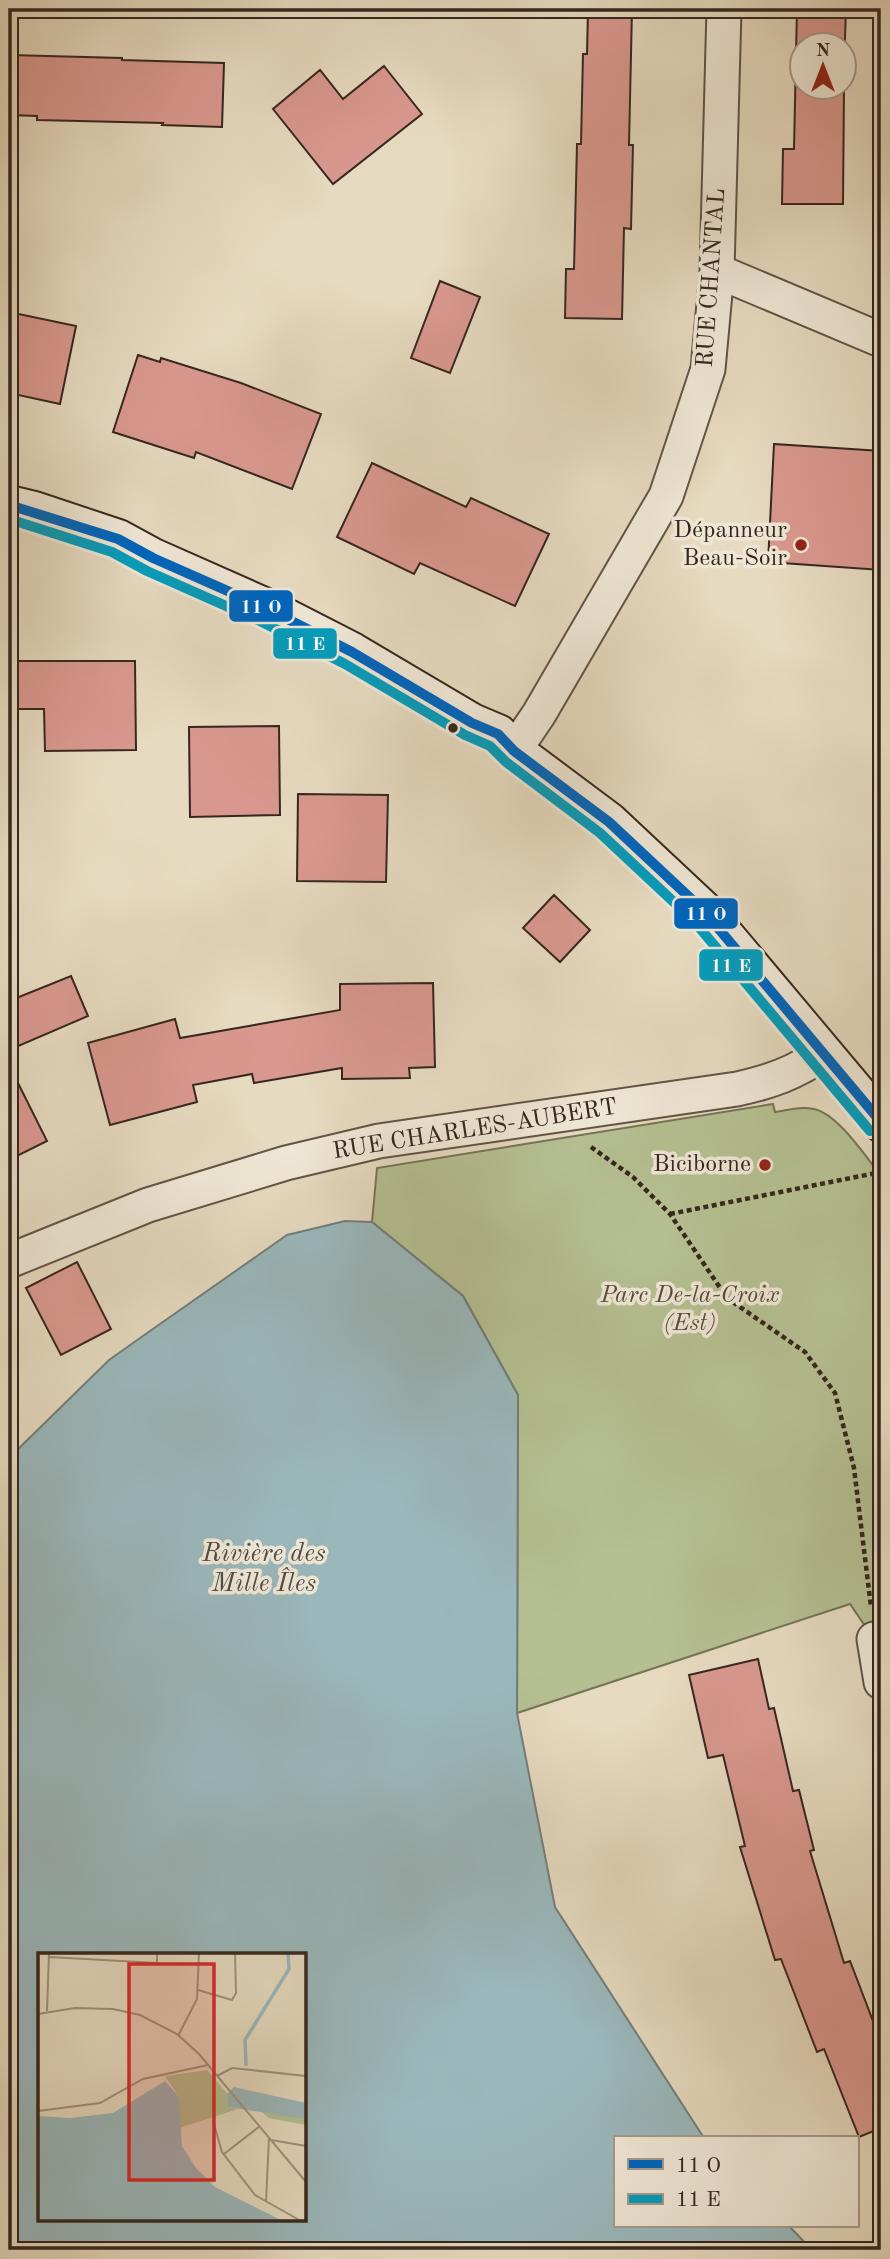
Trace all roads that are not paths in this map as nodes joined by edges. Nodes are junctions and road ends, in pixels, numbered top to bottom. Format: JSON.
{"nodes":[{"id":1,"x":723,"y":9,"type":"edge"},
{"id":2,"x":717,"y":271,"type":"junction"},
{"id":3,"x":881,"y":340,"type":"edge"},
{"id":4,"x":9,"y":505,"type":"edge"},
{"id":5,"x":514,"y":751,"type":"junction"},
{"id":6,"x":823,"y":1053,"type":"junction"},
{"id":7,"x":881,"y":1122,"type":"edge"},
{"id":8,"x":9,"y":1261,"type":"edge"},
{"id":9,"x":874,"y":1639,"type":"road end"},
{"id":10,"x":881,"y":1682,"type":"edge"}],
"edges":[{"from":1,"to":2,"type":"street","name":"RUE CHANTAL"},
{"from":2,"to":3,"type":"street"},
{"from":2,"to":5,"type":"street","name":"RUE CHANTAL"},
{"from":4,"to":5,"type":"main road"},
{"from":5,"to":6,"type":"main road"},
{"from":6,"to":7,"type":"main road"},
{"from":6,"to":8,"type":"street","name":"RUE CHARLES-AUBERT"},
{"from":9,"to":10,"type":"street"}]}
